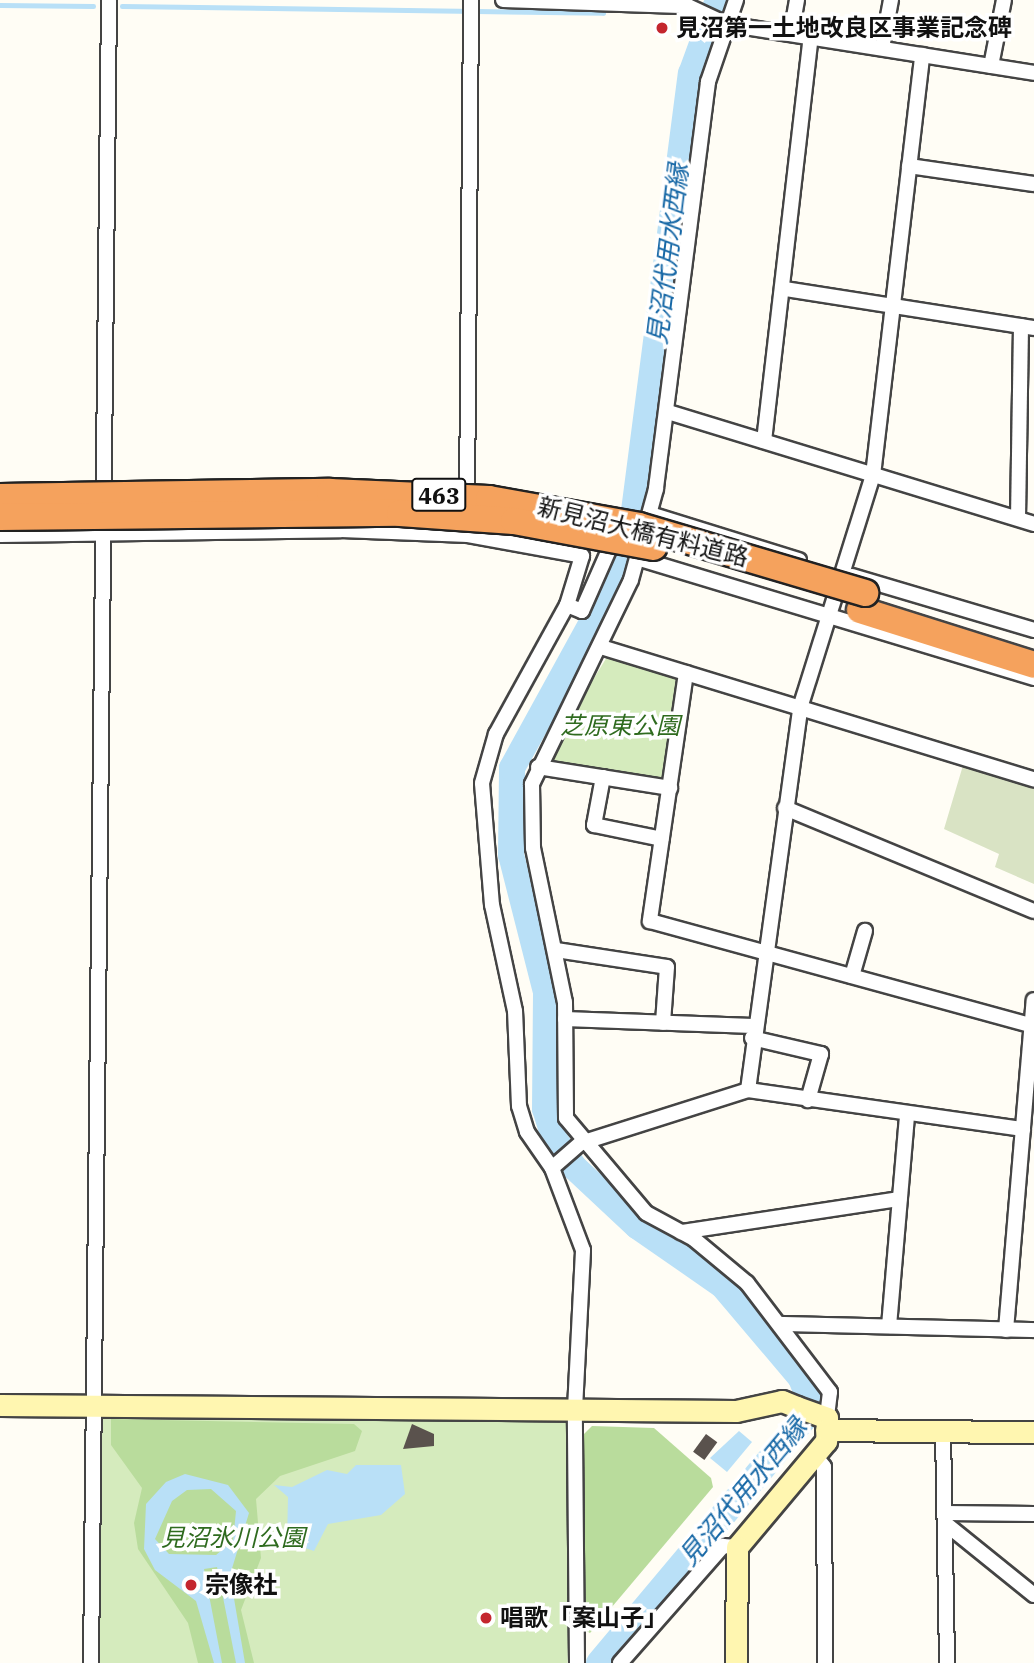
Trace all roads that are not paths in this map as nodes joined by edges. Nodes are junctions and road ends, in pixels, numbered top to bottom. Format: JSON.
{"nodes":[{"id":1,"x":109,"y":0,"type":"edge"},
{"id":2,"x":471,"y":0,"type":"edge"},
{"id":3,"x":503,"y":0,"type":"edge"},
{"id":4,"x":736,"y":0,"type":"edge"},
{"id":5,"x":797,"y":0,"type":"edge"},
{"id":6,"x":891,"y":0,"type":"edge"},
{"id":7,"x":1004,"y":0,"type":"edge"},
{"id":8,"x":595,"y":1,"type":"edge"},
{"id":9,"x":726,"y":24,"type":"junction"},
{"id":10,"x":792,"y":34,"type":"junction"},
{"id":11,"x":811,"y":37,"type":"junction"},
{"id":12,"x":882,"y":48,"type":"junction"},
{"id":13,"x":922,"y":55,"type":"junction"},
{"id":14,"x":991,"y":66,"type":"junction"},
{"id":15,"x":1034,"y":74,"type":"edge"},
{"id":16,"x":909,"y":166,"type":"junction"},
{"id":17,"x":1034,"y":184,"type":"edge"},
{"id":18,"x":785,"y":289,"type":"junction"},
{"id":19,"x":892,"y":306,"type":"junction"},
{"id":20,"x":1028,"y":327,"type":"edge"},
{"id":21,"x":668,"y":412,"type":"junction"},
{"id":22,"x":764,"y":441,"type":"junction"},
{"id":23,"x":873,"y":475,"type":"junction"},
{"id":24,"x":0,"y":497,"type":"edge"},
{"id":25,"x":650,"y":514,"type":"junction"},
{"id":26,"x":0,"y":517,"type":"edge"},
{"id":27,"x":1018,"y":519,"type":"junction"},
{"id":28,"x":1034,"y":523,"type":"edge"},
{"id":29,"x":102,"y":534,"type":"junction"},
{"id":30,"x":0,"y":535,"type":"edge"},
{"id":31,"x":468,"y":535,"type":"junction"},
{"id":32,"x":639,"y":553,"type":"junction"},
{"id":33,"x":843,"y":573,"type":"junction"},
{"id":34,"x":862,"y":601,"type":"junction"},
{"id":35,"x":567,"y":605,"type":"junction"},
{"id":36,"x":830,"y":617,"type":"junction"},
{"id":37,"x":601,"y":648,"type":"junction"},
{"id":38,"x":1028,"y":648,"type":"edge"},
{"id":39,"x":687,"y":673,"type":"junction"},
{"id":40,"x":1034,"y":678,"type":"edge"},
{"id":41,"x":800,"y":708,"type":"junction"},
{"id":42,"x":538,"y":767,"type":"junction"},
{"id":43,"x":603,"y":777,"type":"junction"},
{"id":44,"x":1034,"y":779,"type":"edge"},
{"id":45,"x":670,"y":788,"type":"junction"},
{"id":46,"x":785,"y":808,"type":"junction"},
{"id":47,"x":662,"y":839,"type":"junction"},
{"id":48,"x":1034,"y":911,"type":"edge"},
{"id":49,"x":865,"y":930,"type":"dead end"},
{"id":50,"x":556,"y":950,"type":"junction"},
{"id":51,"x":764,"y":952,"type":"junction"},
{"id":52,"x":852,"y":976,"type":"junction"},
{"id":53,"x":1034,"y":1000,"type":"edge"},
{"id":54,"x":565,"y":1019,"type":"junction"},
{"id":55,"x":663,"y":1023,"type":"junction"},
{"id":56,"x":1029,"y":1025,"type":"junction"},
{"id":57,"x":752,"y":1032,"type":"junction"},
{"id":58,"x":1031,"y":1065,"type":"edge"},
{"id":59,"x":748,"y":1090,"type":"junction"},
{"id":60,"x":808,"y":1100,"type":"junction"},
{"id":61,"x":907,"y":1114,"type":"junction"},
{"id":62,"x":1023,"y":1129,"type":"junction"},
{"id":63,"x":581,"y":1143,"type":"junction"},
{"id":64,"x":555,"y":1165,"type":"junction"},
{"id":65,"x":900,"y":1199,"type":"junction"},
{"id":66,"x":681,"y":1232,"type":"junction"},
{"id":67,"x":781,"y":1324,"type":"junction"},
{"id":68,"x":889,"y":1326,"type":"junction"},
{"id":69,"x":1006,"y":1330,"type":"junction"},
{"id":70,"x":1034,"y":1330,"type":"edge"},
{"id":71,"x":0,"y":1405,"type":"edge"},
{"id":72,"x":94,"y":1405,"type":"junction"},
{"id":73,"x":575,"y":1409,"type":"junction"},
{"id":74,"x":826,"y":1424,"type":"junction"},
{"id":75,"x":943,"y":1431,"type":"junction"},
{"id":76,"x":1034,"y":1432,"type":"edge"},
{"id":77,"x":814,"y":1454,"type":"junction"},
{"id":78,"x":1034,"y":1514,"type":"edge"},
{"id":79,"x":946,"y":1518,"type":"junction"},
{"id":80,"x":737,"y":1547,"type":"junction"},
{"id":81,"x":1034,"y":1595,"type":"edge"},
{"id":82,"x":91,"y":1663,"type":"edge"},
{"id":83,"x":577,"y":1663,"type":"edge"},
{"id":84,"x":620,"y":1663,"type":"edge"},
{"id":85,"x":736,"y":1663,"type":"edge"},
{"id":86,"x":825,"y":1663,"type":"edge"},
{"id":87,"x":947,"y":1663,"type":"edge"}],
"edges":[{"from":1,"to":29,"type":"street"},
{"from":2,"to":31,"type":"street"},
{"from":3,"to":8,"type":"street"},
{"from":4,"to":9,"type":"street"},
{"from":5,"to":10,"type":"street"},
{"from":6,"to":12,"type":"street"},
{"from":7,"to":14,"type":"street"},
{"from":8,"to":9,"type":"street"},
{"from":9,"to":10,"type":"street"},
{"from":9,"to":21,"type":"street"},
{"from":10,"to":11,"type":"street"},
{"from":11,"to":12,"type":"street"},
{"from":11,"to":18,"type":"street"},
{"from":12,"to":13,"type":"street"},
{"from":13,"to":14,"type":"street"},
{"from":13,"to":16,"type":"street"},
{"from":14,"to":15,"type":"street"},
{"from":16,"to":17,"type":"street"},
{"from":16,"to":19,"type":"street"},
{"from":18,"to":19,"type":"street"},
{"from":18,"to":22,"type":"street"},
{"from":19,"to":20,"type":"street"},
{"from":19,"to":23,"type":"street"},
{"from":20,"to":27,"type":"street"},
{"from":21,"to":22,"type":"street"},
{"from":21,"to":25,"type":"street"},
{"from":22,"to":23,"type":"street"},
{"from":23,"to":27,"type":"street"},
{"from":23,"to":33,"type":"street"},
{"from":24,"to":34,"type":"highway","name":"新見沼大橋有料道路","number":"463","bridge":true},
{"from":25,"to":32,"type":"street"},
{"from":25,"to":33,"type":"street"},
{"from":26,"to":34,"type":"highway","name":"新見沼大橋有料道路","number":"463","bridge":true},
{"from":27,"to":28,"type":"street"},
{"from":29,"to":30,"type":"street"},
{"from":29,"to":31,"type":"street"},
{"from":29,"to":72,"type":"street"},
{"from":31,"to":35,"type":"street"},
{"from":32,"to":35,"type":"street"},
{"from":32,"to":36,"type":"street"},
{"from":32,"to":37,"type":"street"},
{"from":33,"to":36,"type":"street"},
{"from":33,"to":38,"type":"street"},
{"from":34,"to":38,"type":"highway","name":"新見沼大橋有料道路","number":"463"},
{"from":35,"to":64,"type":"street"},
{"from":36,"to":40,"type":"street"},
{"from":36,"to":41,"type":"street"},
{"from":37,"to":39,"type":"street"},
{"from":37,"to":42,"type":"street"},
{"from":39,"to":41,"type":"street"},
{"from":39,"to":45,"type":"street"},
{"from":41,"to":44,"type":"street"},
{"from":41,"to":46,"type":"street"},
{"from":42,"to":43,"type":"street"},
{"from":42,"to":50,"type":"street"},
{"from":43,"to":45,"type":"street"},
{"from":43,"to":47,"type":"street"},
{"from":45,"to":47,"type":"street"},
{"from":46,"to":48,"type":"street"},
{"from":46,"to":51,"type":"street"},
{"from":47,"to":51,"type":"street"},
{"from":49,"to":52,"type":"street"},
{"from":50,"to":54,"type":"street"},
{"from":50,"to":55,"type":"street"},
{"from":51,"to":52,"type":"street"},
{"from":51,"to":57,"type":"street"},
{"from":52,"to":56,"type":"street"},
{"from":53,"to":56,"type":"street"},
{"from":54,"to":55,"type":"street"},
{"from":54,"to":63,"type":"street"},
{"from":55,"to":57,"type":"street"},
{"from":56,"to":58,"type":"street"},
{"from":57,"to":59,"type":"street"},
{"from":57,"to":60,"type":"street"},
{"from":58,"to":62,"type":"street"},
{"from":59,"to":60,"type":"street"},
{"from":59,"to":63,"type":"street"},
{"from":60,"to":61,"type":"street"},
{"from":61,"to":62,"type":"street"},
{"from":61,"to":65,"type":"street"},
{"from":62,"to":69,"type":"street"},
{"from":63,"to":64,"type":"street"},
{"from":63,"to":66,"type":"street"},
{"from":64,"to":73,"type":"street"},
{"from":65,"to":66,"type":"street"},
{"from":65,"to":68,"type":"street"},
{"from":66,"to":67,"type":"street"},
{"from":67,"to":68,"type":"street"},
{"from":67,"to":74,"type":"street"},
{"from":68,"to":69,"type":"street"},
{"from":69,"to":70,"type":"street"},
{"from":71,"to":72,"type":"street"},
{"from":72,"to":73,"type":"street"},
{"from":72,"to":82,"type":"street"},
{"from":73,"to":74,"type":"street"},
{"from":73,"to":83,"type":"street"},
{"from":74,"to":75,"type":"street"},
{"from":74,"to":77,"type":"street"},
{"from":75,"to":76,"type":"street"},
{"from":75,"to":79,"type":"street"},
{"from":77,"to":80,"type":"street"},
{"from":77,"to":86,"type":"street"},
{"from":78,"to":79,"type":"street"},
{"from":79,"to":81,"type":"street"},
{"from":79,"to":87,"type":"street"},
{"from":80,"to":84,"type":"street"},
{"from":80,"to":85,"type":"street"}]}
